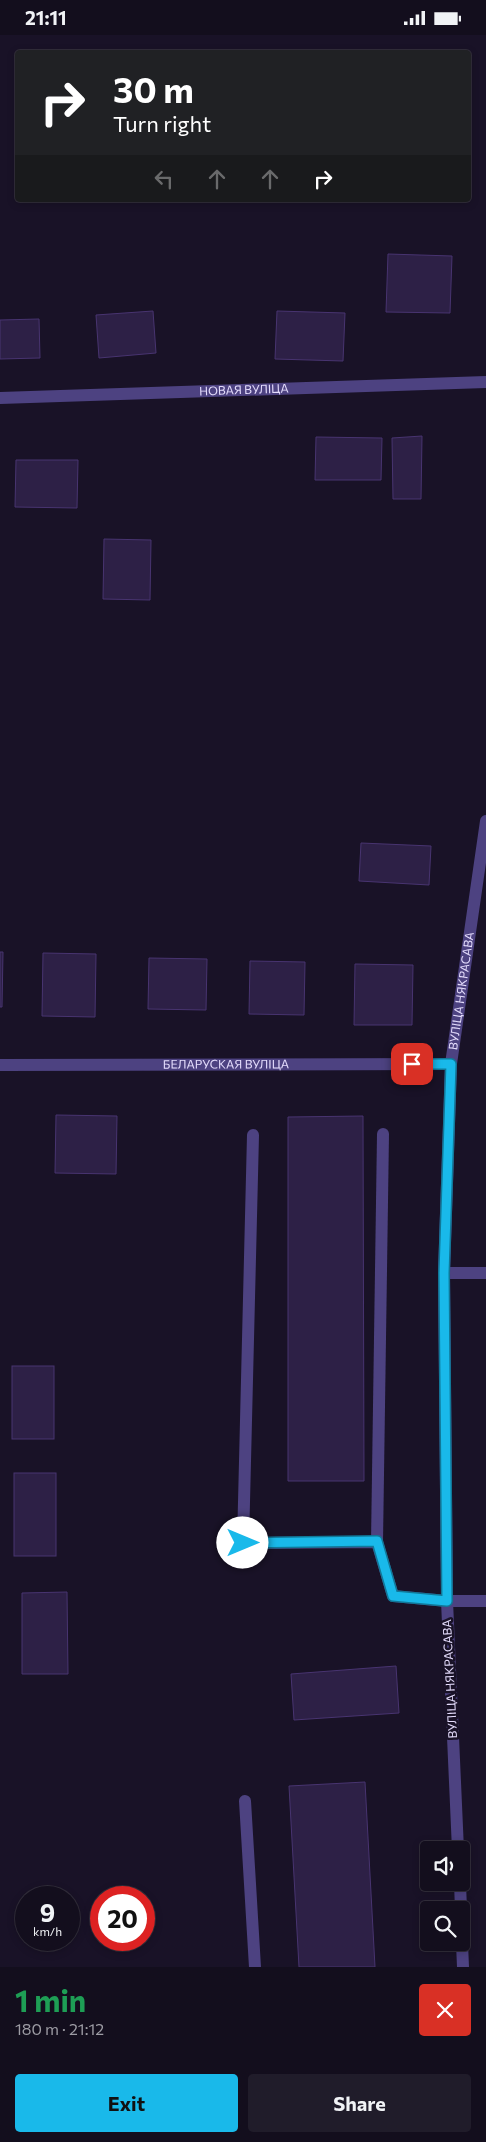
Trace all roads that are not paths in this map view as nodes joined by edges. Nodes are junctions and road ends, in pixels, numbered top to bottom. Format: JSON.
{"nodes":[{"id":1,"x":486,"y":382,"type":"edge"},
{"id":2,"x":0,"y":398,"type":"edge"},
{"id":3,"x":486,"y":821,"type":"edge"},
{"id":4,"x":451,"y":1064,"type":"junction"},
{"id":5,"x":0,"y":1065,"type":"edge"},
{"id":6,"x":384,"y":1134,"type":"dead end"},
{"id":7,"x":253,"y":1135,"type":"dead end"},
{"id":8,"x":444,"y":1273,"type":"junction"},
{"id":9,"x":486,"y":1273,"type":"edge"},
{"id":10,"x":377,"y":1541,"type":"junction"},
{"id":11,"x":447,"y":1601,"type":"junction"},
{"id":12,"x":486,"y":1601,"type":"edge"},
{"id":13,"x":246,"y":1801,"type":"dead end"},
{"id":14,"x":458,"y":1841,"type":"edge"},
{"id":15,"x":462,"y":1951,"type":"edge"},
{"id":16,"x":255,"y":1967,"type":"edge"},
{"id":17,"x":463,"y":1967,"type":"edge"}],
"edges":[{"from":1,"to":2,"type":"street","name":"НОВАЯ ВУЛІЦА"},
{"from":3,"to":4,"type":"street","name":"ВУЛІЦА НЯКРАСАВА"},
{"from":4,"to":5,"type":"street","name":"БЕЛАРУСКАЯ ВУЛІЦА"},
{"from":4,"to":8,"type":"street","name":"ВУЛІЦА НЯКРАСАВА"},
{"from":6,"to":10,"type":"street"},
{"from":7,"to":10,"type":"street"},
{"from":8,"to":9,"type":"street"},
{"from":8,"to":11,"type":"street","name":"ВУЛІЦА НЯКРАСАВА"},
{"from":10,"to":11,"type":"street"},
{"from":11,"to":12,"type":"street"},
{"from":11,"to":14,"type":"street","name":"ВУЛІЦА НЯКРАСАВА"},
{"from":13,"to":16,"type":"street"},
{"from":15,"to":17,"type":"street"}]}
